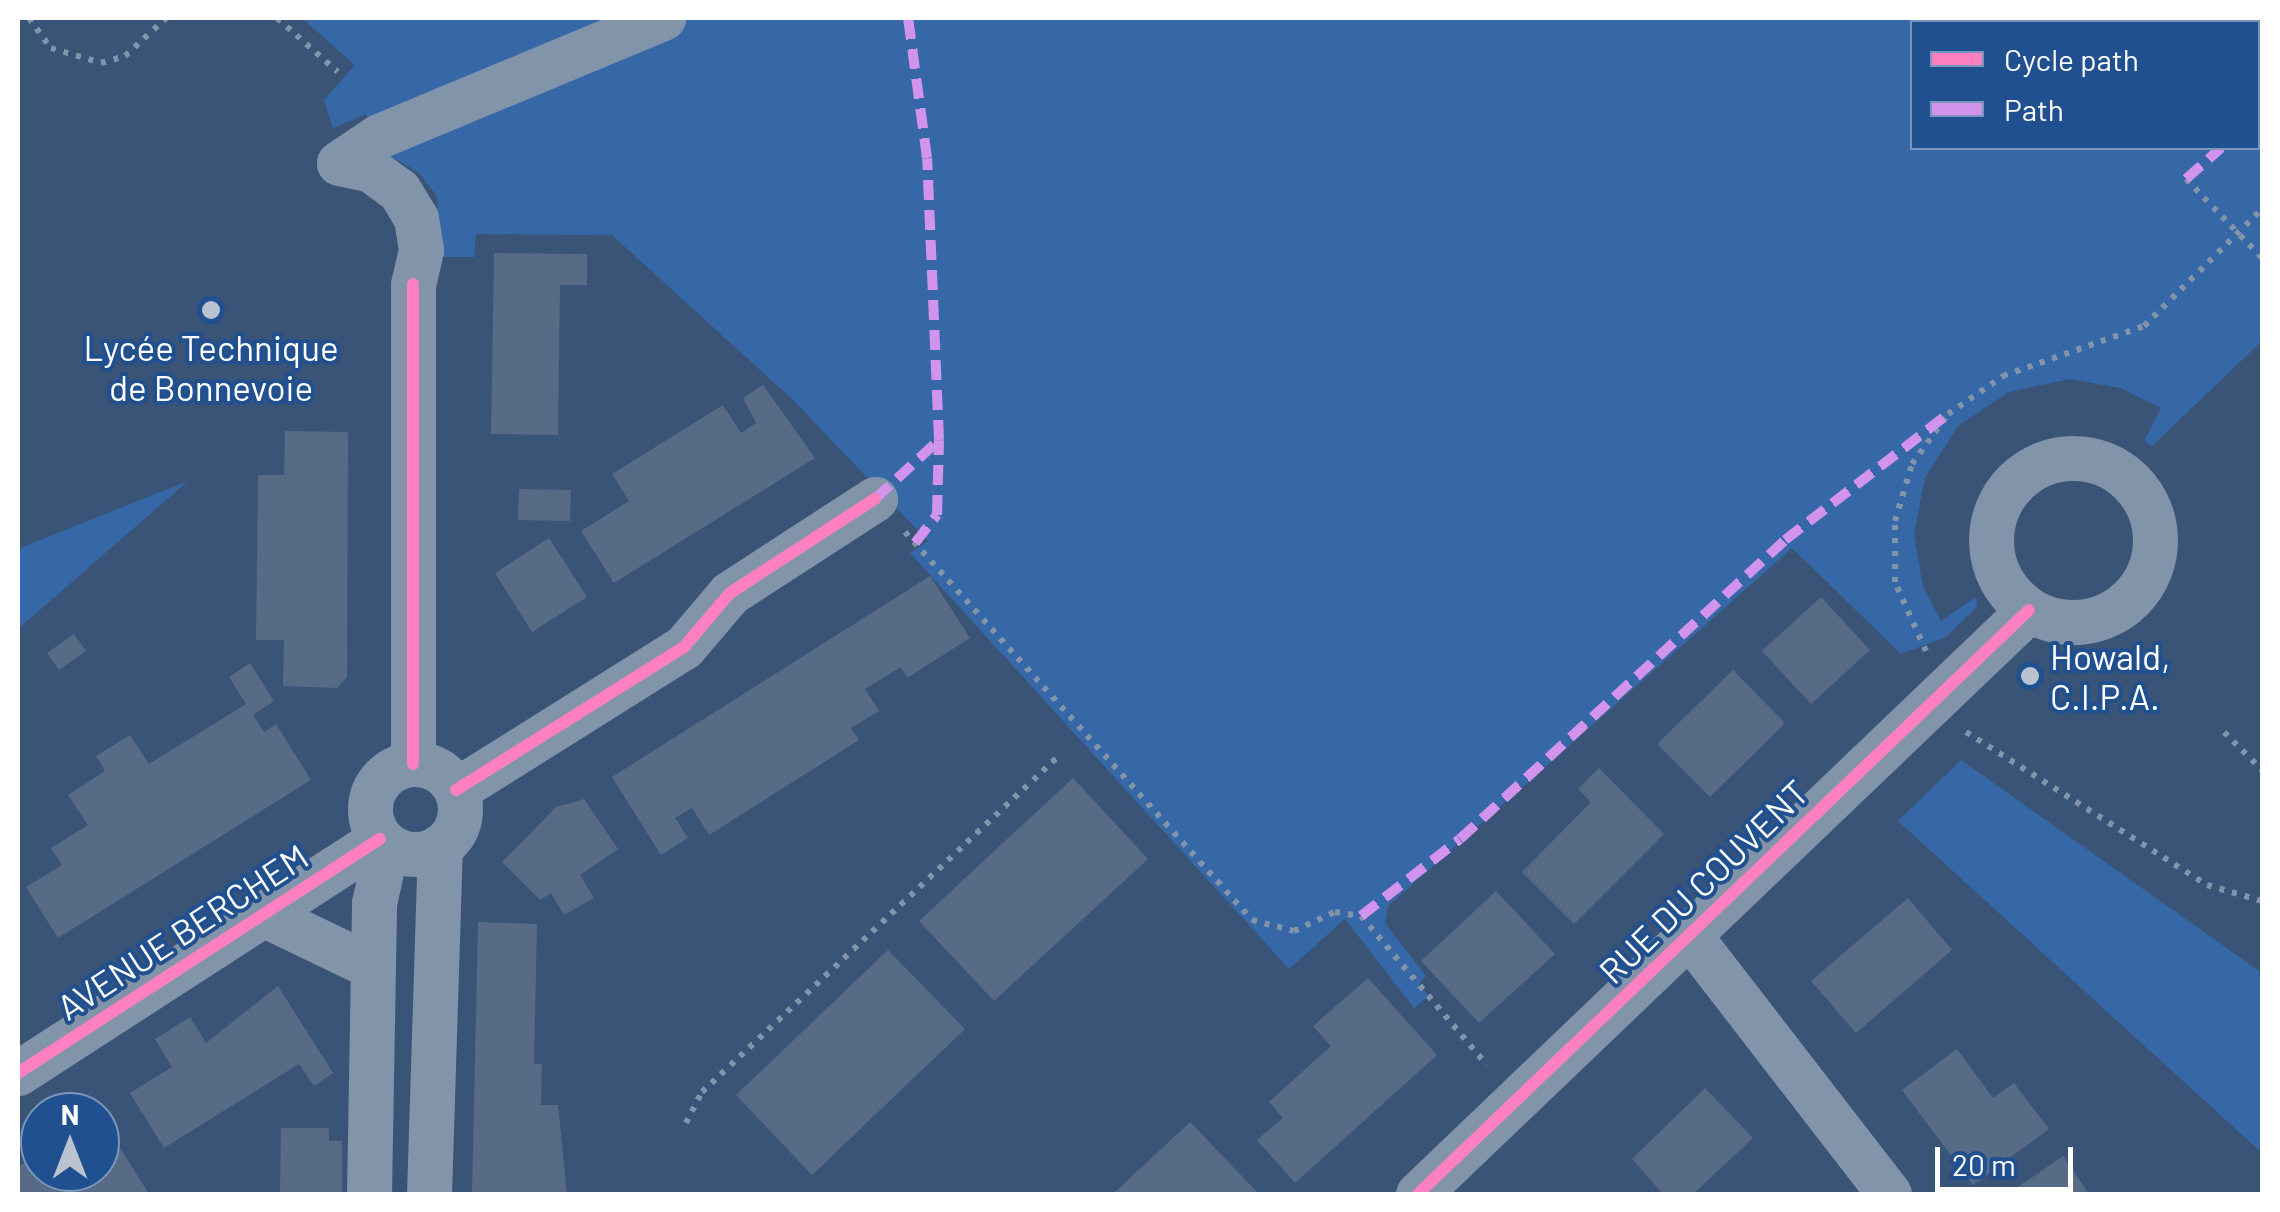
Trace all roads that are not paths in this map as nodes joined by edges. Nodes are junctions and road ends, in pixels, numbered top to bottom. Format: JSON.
{"nodes":[{"id":1,"x":662,"y":18,"type":"edge"},
{"id":2,"x":875,"y":499,"type":"road end"},
{"id":3,"x":2029,"y":610,"type":"dead end"},
{"id":4,"x":413,"y":764,"type":"junction"},
{"id":5,"x":456,"y":790,"type":"junction"},
{"id":6,"x":384,"y":842,"type":"junction"},
{"id":7,"x":440,"y":846,"type":"junction"},
{"id":8,"x":263,"y":914,"type":"junction"},
{"id":9,"x":1689,"y":935,"type":"junction"},
{"id":10,"x":373,"y":967,"type":"junction"},
{"id":11,"x":18,"y":1073,"type":"edge"},
{"id":12,"x":368,"y":1194,"type":"edge"},
{"id":13,"x":429,"y":1194,"type":"edge"},
{"id":14,"x":1418,"y":1194,"type":"edge"},
{"id":15,"x":1889,"y":1194,"type":"edge"}],
"edges":[{"from":1,"to":4,"type":"street"},
{"from":2,"to":5,"type":"street"},
{"from":3,"to":9,"type":"street","name":"RUE DU COUVENT"},
{"from":4,"to":5,"type":"street"},
{"from":4,"to":6,"type":"street"},
{"from":5,"to":7,"type":"street"},
{"from":6,"to":7,"type":"street"},
{"from":6,"to":8,"type":"street","name":"AVENUE BERCHEM"},
{"from":6,"to":10,"type":"street"},
{"from":7,"to":13,"type":"street"},
{"from":8,"to":10,"type":"street"},
{"from":8,"to":11,"type":"street","name":"AVENUE BERCHEM"},
{"from":9,"to":14,"type":"street","name":"RUE DU COUVENT"},
{"from":9,"to":15,"type":"street"},
{"from":10,"to":12,"type":"street"}]}
